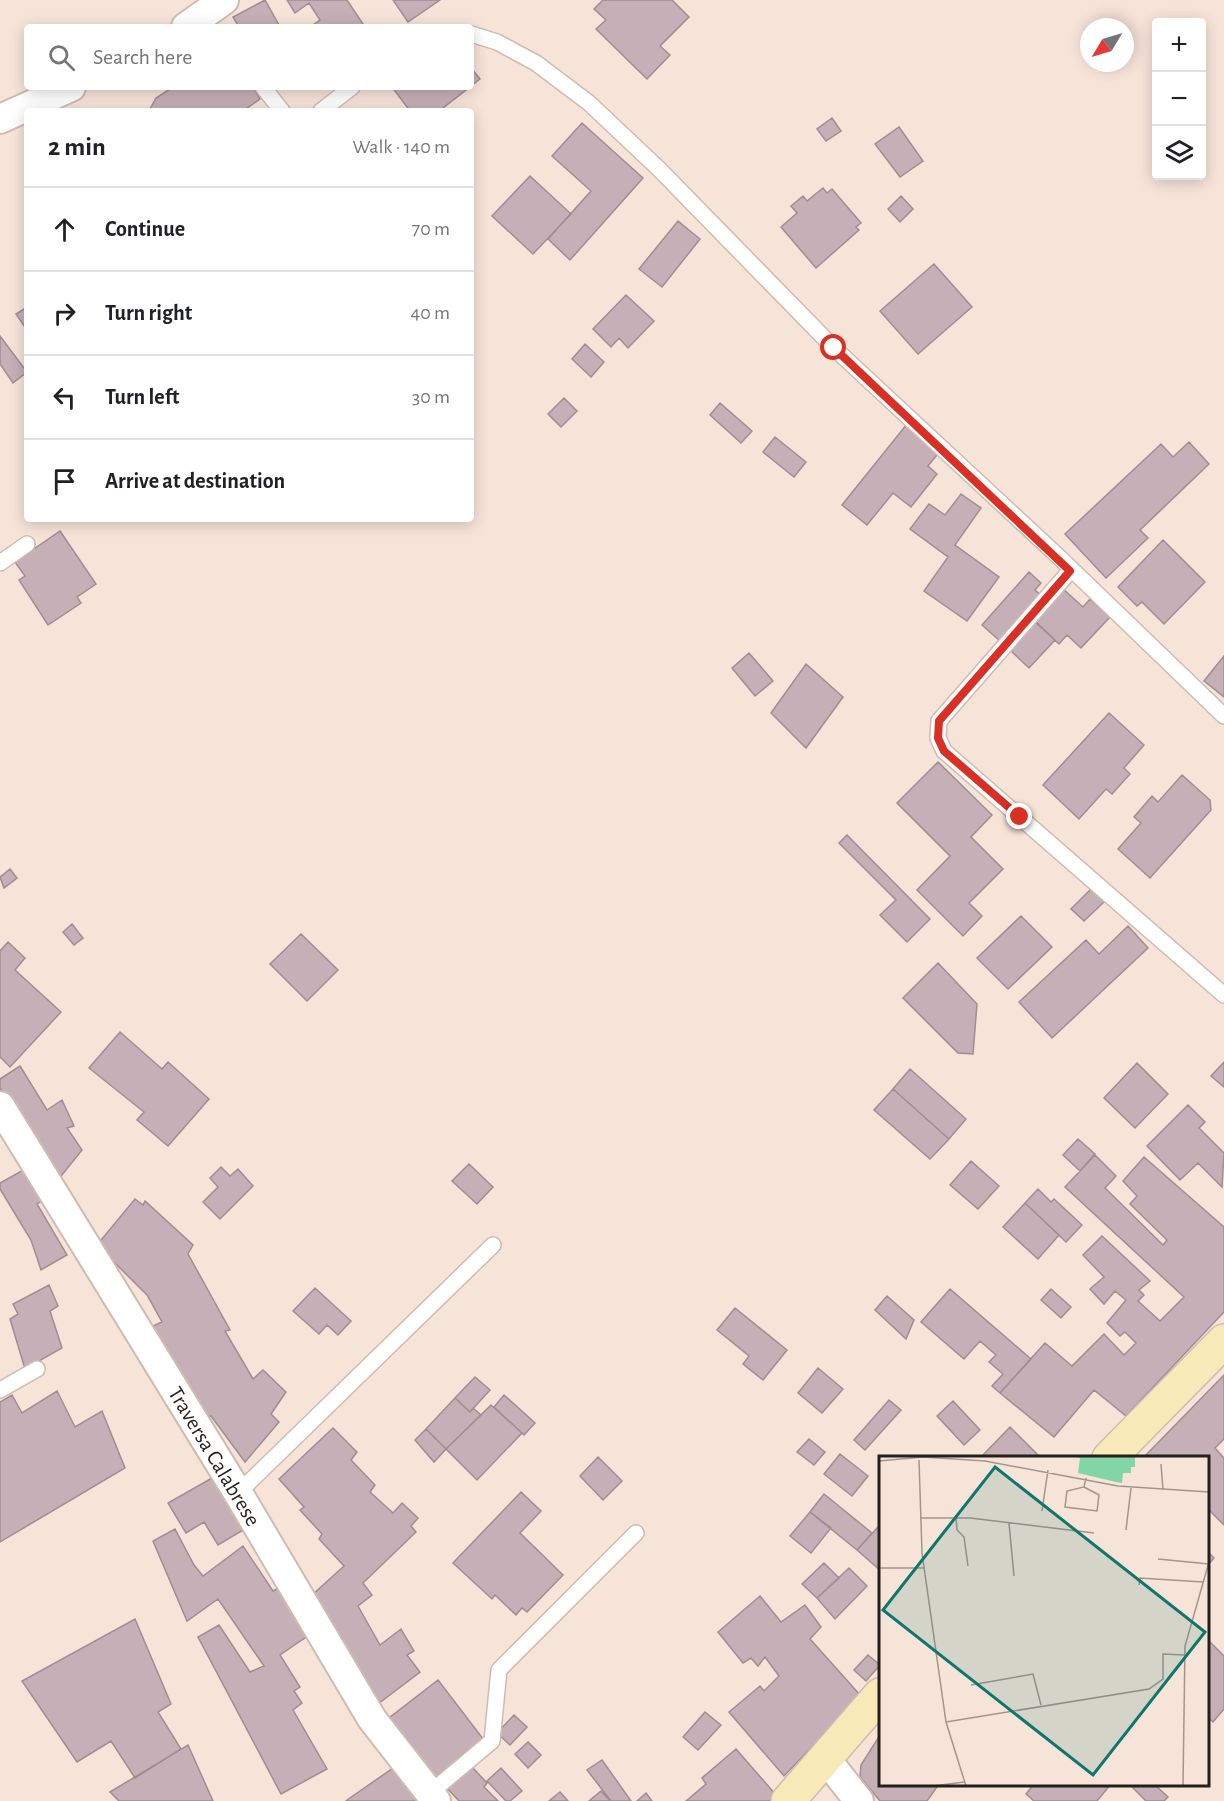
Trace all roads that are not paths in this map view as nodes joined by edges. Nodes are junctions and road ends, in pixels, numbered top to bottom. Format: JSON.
{"nodes":[{"id":1,"x":474,"y":35,"type":"edge"},
{"id":2,"x":64,"y":90,"type":"edge"},
{"id":3,"x":265,"y":90,"type":"edge"},
{"id":4,"x":348,"y":90,"type":"edge"},
{"id":5,"x":24,"y":108,"type":"edge"},
{"id":6,"x":24,"y":108,"type":"edge"},
{"id":7,"x":280,"y":108,"type":"edge"},
{"id":8,"x":325,"y":108,"type":"edge"},
{"id":9,"x":0,"y":119,"type":"edge"},
{"id":10,"x":27,"y":543,"type":"dead end"},
{"id":11,"x":0,"y":563,"type":"edge"},
{"id":12,"x":1070,"y":571,"type":"junction"},
{"id":13,"x":1224,"y":717,"type":"edge"},
{"id":14,"x":1224,"y":995,"type":"edge"},
{"id":15,"x":0,"y":1107,"type":"edge"},
{"id":16,"x":493,"y":1245,"type":"dead end"},
{"id":17,"x":1224,"y":1341,"type":"edge"},
{"id":18,"x":37,"y":1369,"type":"dead end"},
{"id":19,"x":0,"y":1390,"type":"edge"},
{"id":20,"x":1111,"y":1456,"type":"edge"},
{"id":21,"x":238,"y":1493,"type":"junction"},
{"id":22,"x":636,"y":1533,"type":"dead end"},
{"id":23,"x":879,"y":1696,"type":"edge"},
{"id":24,"x":826,"y":1759,"type":"junction"},
{"id":25,"x":433,"y":1797,"type":"edge"},
{"id":26,"x":788,"y":1801,"type":"edge"},
{"id":27,"x":859,"y":1801,"type":"edge"}],
"edges":[{"from":1,"to":12,"type":"lane"},
{"from":2,"to":6,"type":"street"},
{"from":3,"to":7,"type":"lane"},
{"from":4,"to":8,"type":"lane"},
{"from":5,"to":9,"type":"street"},
{"from":10,"to":11,"type":"lane"},
{"from":12,"to":13,"type":"lane"},
{"from":12,"to":14,"type":"lane"},
{"from":15,"to":21,"type":"street","name":"Traversa Calabrese"},
{"from":16,"to":21,"type":"lane"},
{"from":17,"to":20,"type":"street"},
{"from":18,"to":19,"type":"lane"},
{"from":21,"to":25,"type":"street","name":"Traversa Calabrese"},
{"from":22,"to":25,"type":"lane"},
{"from":23,"to":24,"type":"street"},
{"from":24,"to":26,"type":"street"},
{"from":24,"to":27,"type":"street"}]}
